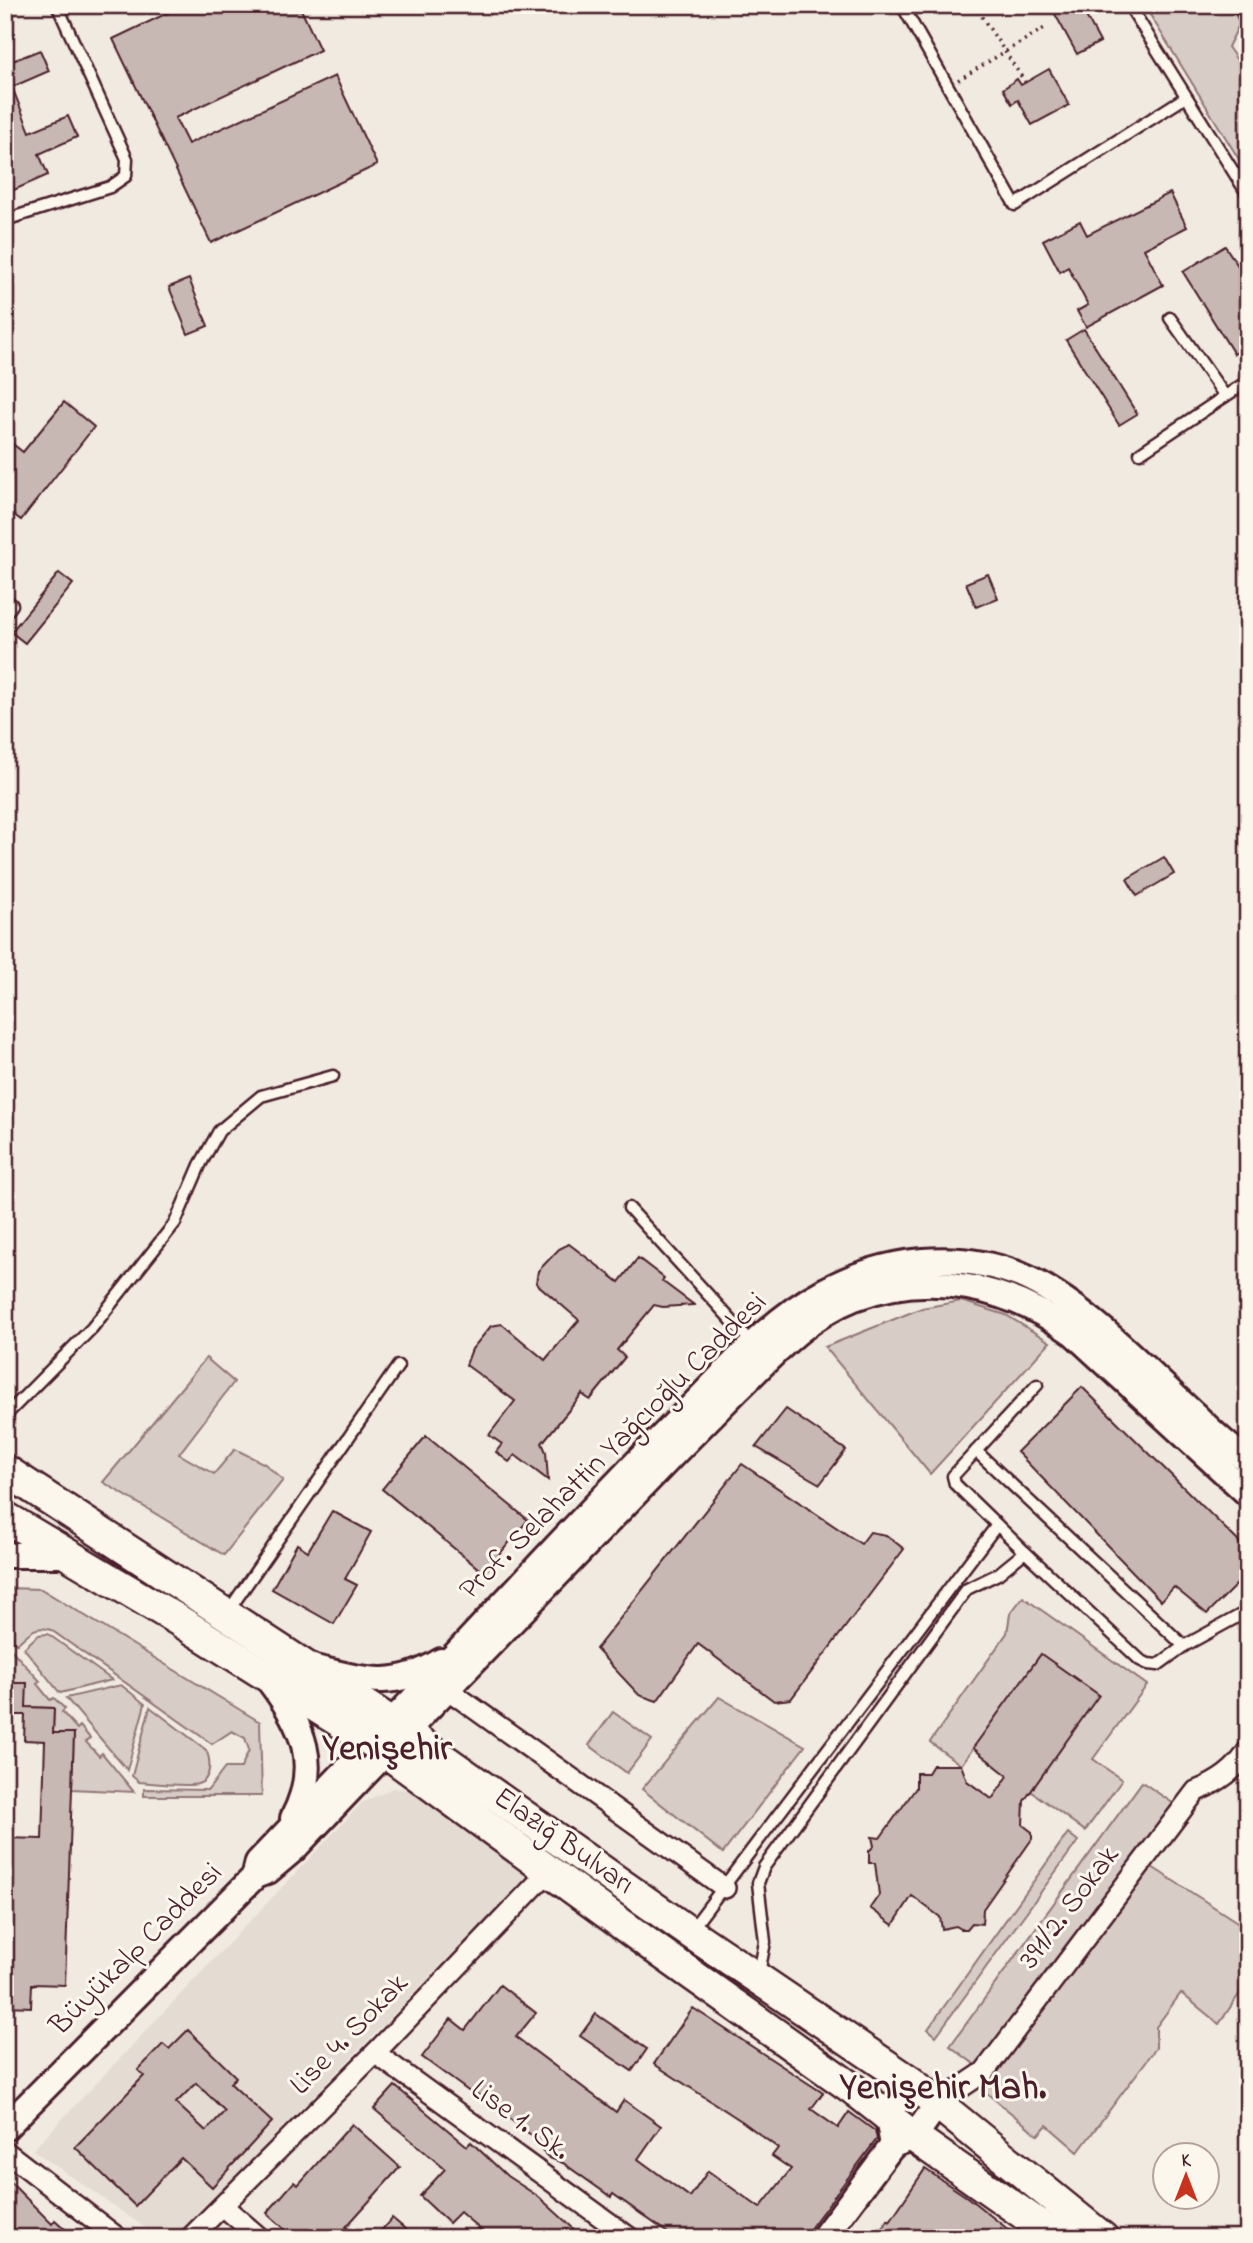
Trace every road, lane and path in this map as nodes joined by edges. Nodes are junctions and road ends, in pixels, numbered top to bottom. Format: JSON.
{"nodes":[{"id":1,"x":57,"y":5,"type":"edge"},
{"id":2,"x":902,"y":5,"type":"edge"},
{"id":3,"x":974,"y":5,"type":"edge"},
{"id":4,"x":1129,"y":5,"type":"edge"},
{"id":5,"x":1238,"y":5,"type":"edge"},
{"id":6,"x":1248,"y":20,"type":"edge"},
{"id":7,"x":1048,"y":26,"type":"dead end"},
{"id":8,"x":1004,"y":53,"type":"junction"},
{"id":9,"x":1025,"y":82,"type":"dead end"},
{"id":10,"x":947,"y":86,"type":"junction"},
{"id":11,"x":1186,"y":97,"type":"junction"},
{"id":12,"x":1248,"y":195,"type":"edge"},
{"id":13,"x":5,"y":220,"type":"edge"},
{"id":14,"x":1170,"y":318,"type":"dead end"},
{"id":15,"x":1248,"y":381,"type":"edge"},
{"id":16,"x":1225,"y":396,"type":"junction"},
{"id":17,"x":1140,"y":453,"type":"dead end"},
{"id":18,"x":5,"y":598,"type":"edge"},
{"id":19,"x":5,"y":614,"type":"edge"},
{"id":20,"x":333,"y":1076,"type":"dead end"},
{"id":21,"x":629,"y":1208,"type":"dead end"},
{"id":22,"x":753,"y":1345,"type":"junction"},
{"id":23,"x":398,"y":1366,"type":"dead end"},
{"id":24,"x":1037,"y":1385,"type":"dead end"},
{"id":25,"x":5,"y":1416,"type":"edge"},
{"id":26,"x":976,"y":1451,"type":"junction"},
{"id":27,"x":1248,"y":1460,"type":"edge"},
{"id":28,"x":7,"y":1474,"type":"edge"},
{"id":29,"x":1248,"y":1494,"type":"edge"},
{"id":30,"x":5,"y":1517,"type":"edge"},
{"id":31,"x":997,"y":1525,"type":"junction"},
{"id":32,"x":1025,"y":1552,"type":"junction"},
{"id":33,"x":5,"y":1555,"type":"edge"},
{"id":34,"x":69,"y":1555,"type":"junction"},
{"id":35,"x":1248,"y":1611,"type":"edge"},
{"id":36,"x":226,"y":1614,"type":"junction"},
{"id":37,"x":1184,"y":1646,"type":"junction"},
{"id":38,"x":459,"y":1650,"type":"junction"},
{"id":39,"x":303,"y":1665,"type":"junction"},
{"id":40,"x":265,"y":1675,"type":"junction"},
{"id":41,"x":447,"y":1689,"type":"junction"},
{"id":42,"x":389,"y":1738,"type":"junction"},
{"id":43,"x":1248,"y":1750,"type":"edge"},
{"id":44,"x":285,"y":1832,"type":"junction"},
{"id":45,"x":549,"y":1871,"type":"junction"},
{"id":46,"x":254,"y":1875,"type":"junction"},
{"id":47,"x":724,"y":1888,"type":"junction"},
{"id":48,"x":689,"y":1932,"type":"junction"},
{"id":49,"x":758,"y":1977,"type":"junction"},
{"id":50,"x":375,"y":2053,"type":"junction"},
{"id":51,"x":911,"y":2082,"type":"junction"},
{"id":52,"x":938,"y":2103,"type":"junction"},
{"id":53,"x":887,"y":2115,"type":"junction"},
{"id":54,"x":5,"y":2128,"type":"edge"},
{"id":55,"x":903,"y":2141,"type":"junction"},
{"id":56,"x":5,"y":2151,"type":"edge"},
{"id":57,"x":223,"y":2206,"type":"junction"},
{"id":58,"x":118,"y":2238,"type":"edge"},
{"id":59,"x":190,"y":2238,"type":"edge"},
{"id":60,"x":260,"y":2238,"type":"edge"},
{"id":61,"x":630,"y":2238,"type":"edge"},
{"id":62,"x":823,"y":2238,"type":"edge"},
{"id":63,"x":1058,"y":2238,"type":"edge"},
{"id":64,"x":1103,"y":2238,"type":"edge"}],
"edges":[{"from":1,"to":13,"type":"lane"},
{"from":2,"to":10,"type":"lane"},
{"from":3,"to":8,"type":"path"},
{"from":4,"to":11,"type":"lane"},
{"from":5,"to":6,"type":"lane"},
{"from":7,"to":8,"type":"path"},
{"from":8,"to":9,"type":"path"},
{"from":8,"to":10,"type":"path"},
{"from":10,"to":11,"type":"lane"},
{"from":11,"to":12,"type":"lane"},
{"from":14,"to":16,"type":"lane"},
{"from":15,"to":16,"type":"lane"},
{"from":16,"to":17,"type":"lane"},
{"from":18,"to":19,"type":"lane"},
{"from":20,"to":25,"type":"lane"},
{"from":21,"to":22,"type":"lane"},
{"from":22,"to":27,"type":"street","name":"Prof. Selahattin Yağcıoğlu Caddesi"},
{"from":22,"to":38,"type":"street","name":"Prof. Selahattin Yağcıoğlu Caddesi"},
{"from":23,"to":36,"type":"lane"},
{"from":24,"to":26,"type":"lane"},
{"from":26,"to":31,"type":"lane"},
{"from":26,"to":37,"type":"lane"},
{"from":28,"to":36,"type":"main road","name":"Elazığ Bulvarı"},
{"from":29,"to":41,"type":"street","name":"Prof. Selahattin Yağcıoğlu Caddesi"},
{"from":30,"to":34,"type":"main road","name":"Elazığ Bulvarı"},
{"from":31,"to":32,"type":"lane"},
{"from":31,"to":47,"type":"lane"},
{"from":32,"to":37,"type":"lane"},
{"from":32,"to":49,"type":"lane"},
{"from":33,"to":34,"type":"street"},
{"from":34,"to":40,"type":"main road","name":"Elazığ Bulvarı"},
{"from":35,"to":37,"type":"lane"},
{"from":36,"to":39,"type":"main road","name":"Elazığ Bulvarı"},
{"from":38,"to":39,"type":"street"},
{"from":38,"to":42,"type":"street","name":"Prof. Selahattin Yağcıoğlu Caddesi"},
{"from":39,"to":42,"type":"main road","name":"Elazığ Bulvarı"},
{"from":40,"to":42,"type":"main road","name":"Elazığ Bulvarı"},
{"from":40,"to":44,"type":"street"},
{"from":41,"to":42,"type":"street","name":"Prof. Selahattin Yağcıoğlu Caddesi"},
{"from":41,"to":47,"type":"street"},
{"from":42,"to":44,"type":"street","name":"Büyükalp Caddesi"},
{"from":42,"to":45,"type":"main road","name":"Elazığ Bulvarı"},
{"from":42,"to":46,"type":"street","name":"Büyükalp Caddesi"},
{"from":42,"to":48,"type":"main road","name":"Elazığ Bulvarı"},
{"from":43,"to":52,"type":"street","name":"391/2. Sokak"},
{"from":44,"to":46,"type":"street","name":"Büyükalp Caddesi"},
{"from":45,"to":50,"type":"street","name":"Lise 4. Sokak"},
{"from":45,"to":53,"type":"main road","name":"Elazığ Bulvarı"},
{"from":46,"to":54,"type":"street","name":"Büyükalp Caddesi"},
{"from":47,"to":48,"type":"lane"},
{"from":48,"to":49,"type":"main road","name":"Elazığ Bulvarı"},
{"from":49,"to":51,"type":"main road","name":"Elazığ Bulvarı"},
{"from":50,"to":57,"type":"street","name":"Lise 4. Sokak"},
{"from":50,"to":61,"type":"street","name":"Lise 1. Sk."},
{"from":51,"to":52,"type":"main road","name":"Elazığ Bulvarı"},
{"from":51,"to":53,"type":"street"},
{"from":52,"to":55,"type":"street"},
{"from":52,"to":64,"type":"main road","name":"Elazığ Bulvarı"},
{"from":53,"to":55,"type":"main road","name":"Elazığ Bulvarı"},
{"from":55,"to":62,"type":"street"},
{"from":55,"to":63,"type":"main road","name":"Elazığ Bulvarı"},
{"from":56,"to":58,"type":"street"},
{"from":57,"to":59,"type":"street","name":"Lise 4. Sokak"},
{"from":57,"to":60,"type":"street"}]}
